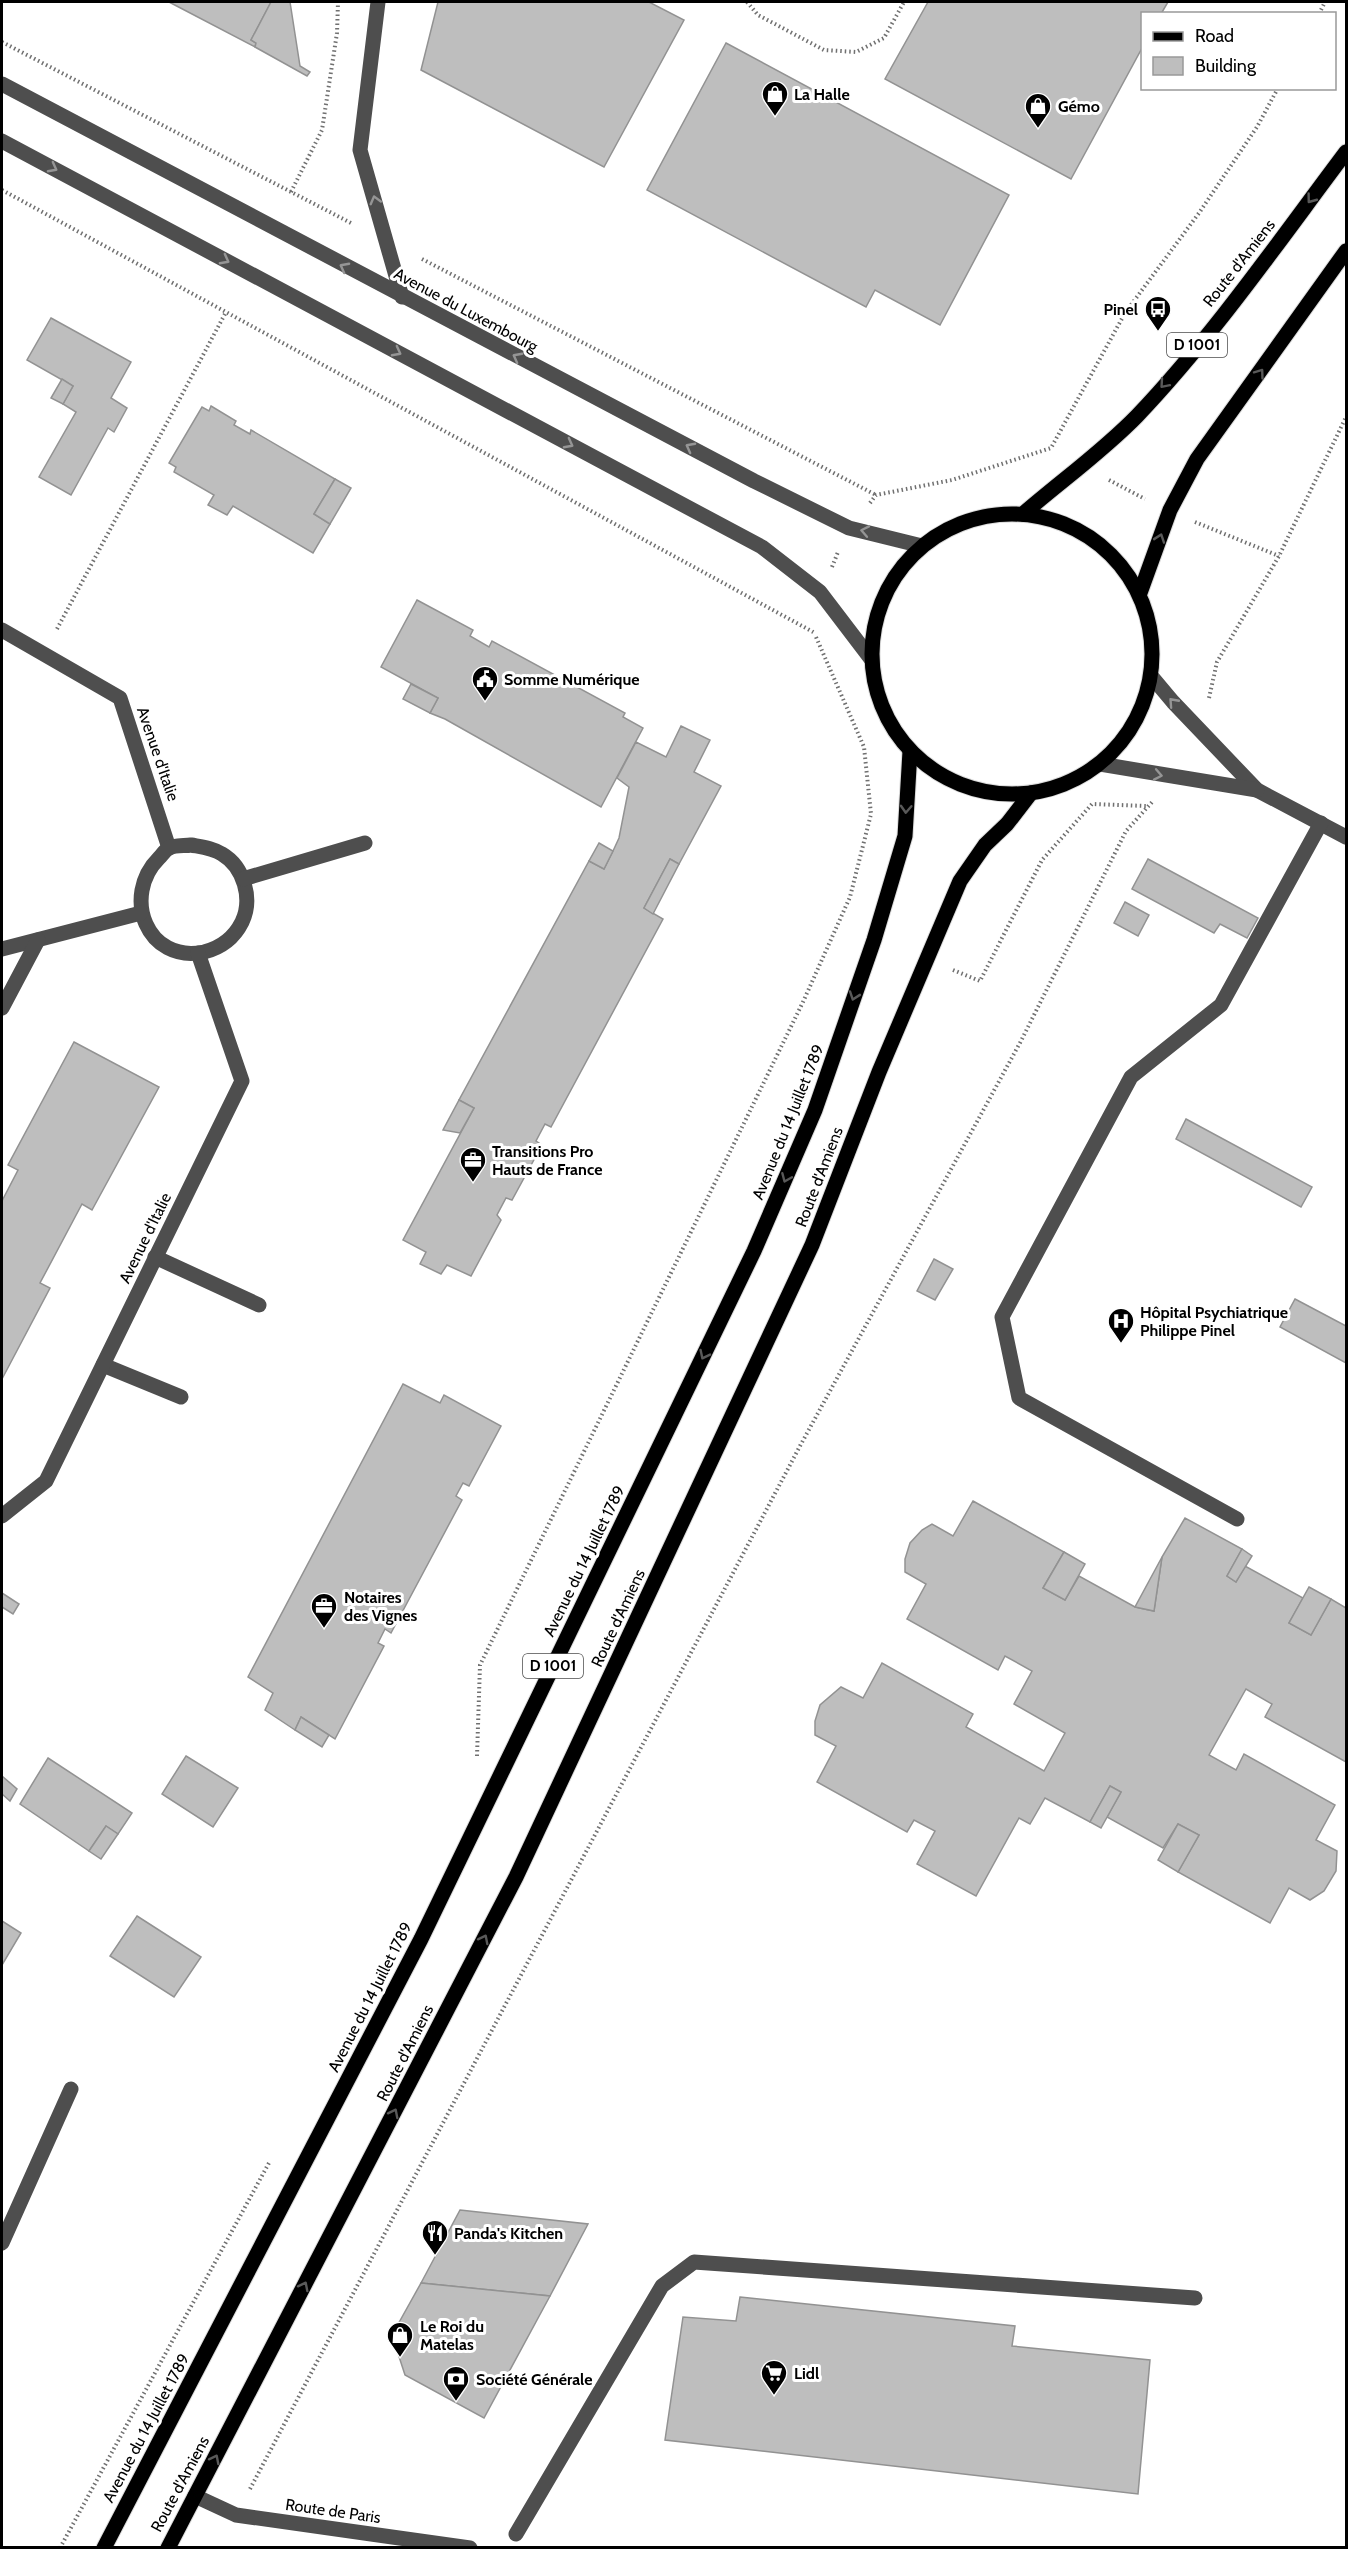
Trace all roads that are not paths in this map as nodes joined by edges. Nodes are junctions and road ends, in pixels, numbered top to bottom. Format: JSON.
{"nodes":[{"id":1,"x":376,"y":2,"type":"edge"},
{"id":2,"x":2,"y":84,"type":"edge"},
{"id":3,"x":2,"y":141,"type":"edge"},
{"id":4,"x":1347,"y":152,"type":"edge"},
{"id":5,"x":1347,"y":251,"type":"edge"},
{"id":6,"x":402,"y":297,"type":"junction"},
{"id":7,"x":1023,"y":514,"type":"junction"},
{"id":8,"x":922,"y":546,"type":"junction"},
{"id":9,"x":1140,"y":593,"type":"junction"},
{"id":10,"x":2,"y":630,"type":"edge"},
{"id":11,"x":871,"y":659,"type":"junction"},
{"id":12,"x":1152,"y":677,"type":"junction"},
{"id":13,"x":910,"y":751,"type":"junction"},
{"id":14,"x":1100,"y":764,"type":"junction"},
{"id":15,"x":1257,"y":789,"type":"junction"},
{"id":16,"x":1031,"y":794,"type":"junction"},
{"id":17,"x":1321,"y":823,"type":"junction"},
{"id":18,"x":1347,"y":837,"type":"edge"},
{"id":19,"x":365,"y":843,"type":"dead end"},
{"id":20,"x":169,"y":848,"type":"junction"},
{"id":21,"x":243,"y":879,"type":"junction"},
{"id":22,"x":141,"y":913,"type":"junction"},
{"id":23,"x":38,"y":940,"type":"junction"},
{"id":24,"x":2,"y":949,"type":"edge"},
{"id":25,"x":198,"y":953,"type":"junction"},
{"id":26,"x":2,"y":1008,"type":"edge"},
{"id":27,"x":155,"y":1257,"type":"junction"},
{"id":28,"x":259,"y":1305,"type":"dead end"},
{"id":29,"x":103,"y":1365,"type":"junction"},
{"id":30,"x":181,"y":1397,"type":"dead end"},
{"id":31,"x":2,"y":1516,"type":"edge"},
{"id":32,"x":1237,"y":1519,"type":"dead end"},
{"id":33,"x":71,"y":2089,"type":"dead end"},
{"id":34,"x":2,"y":2243,"type":"edge"},
{"id":35,"x":1195,"y":2298,"type":"dead end"},
{"id":36,"x":195,"y":2496,"type":"junction"},
{"id":37,"x":516,"y":2534,"type":"dead end"},
{"id":38,"x":104,"y":2547,"type":"edge"},
{"id":39,"x":168,"y":2547,"type":"edge"},
{"id":40,"x":470,"y":2547,"type":"edge"}],
"edges":[{"from":6,"to":1,"type":"street","one_way":true},
{"from":6,"to":2,"type":"street","name":"Avenue du Luxembourg","one_way":true},
{"from":3,"to":11,"type":"street","one_way":true},
{"from":4,"to":7,"type":"main road","name":"Route d'Amiens","number":"D 1001","one_way":true},
{"from":9,"to":5,"type":"main road","one_way":true},
{"from":8,"to":6,"type":"street","name":"Avenue du Luxembourg","one_way":true},
{"from":7,"to":8,"type":"main road"},
{"from":7,"to":9,"type":"main road"},
{"from":8,"to":11,"type":"main road"},
{"from":9,"to":12,"type":"main road"},
{"from":10,"to":20,"type":"street","name":"Avenue d'Italie"},
{"from":11,"to":13,"type":"main road"},
{"from":12,"to":14,"type":"main road"},
{"from":15,"to":12,"type":"street","one_way":true},
{"from":13,"to":16,"type":"main road"},
{"from":13,"to":38,"type":"main road","name":"Avenue du 14 Juillet 1789","number":"D 1001","one_way":true},
{"from":14,"to":15,"type":"street","one_way":true},
{"from":14,"to":16,"type":"main road"},
{"from":15,"to":17,"type":"street"},
{"from":36,"to":16,"type":"main road","name":"Route d'Amiens","number":"D 1001","one_way":true},
{"from":17,"to":18,"type":"street"},
{"from":17,"to":32,"type":"street"},
{"from":19,"to":21,"type":"street"},
{"from":20,"to":21,"type":"street"},
{"from":20,"to":22,"type":"street"},
{"from":21,"to":25,"type":"street"},
{"from":22,"to":23,"type":"street"},
{"from":22,"to":25,"type":"street"},
{"from":23,"to":24,"type":"street"},
{"from":23,"to":26,"type":"street"},
{"from":25,"to":27,"type":"street","name":"Avenue d'Italie"},
{"from":27,"to":28,"type":"street"},
{"from":27,"to":29,"type":"street","name":"Avenue d'Italie"},
{"from":29,"to":30,"type":"street"},
{"from":29,"to":31,"type":"street","name":"Avenue d'Italie"},
{"from":33,"to":34,"type":"street"},
{"from":35,"to":37,"type":"street"},
{"from":36,"to":39,"type":"main road","name":"Route d'Amiens","number":"D 1001"},
{"from":36,"to":40,"type":"street","name":"Route de Paris"}]}
